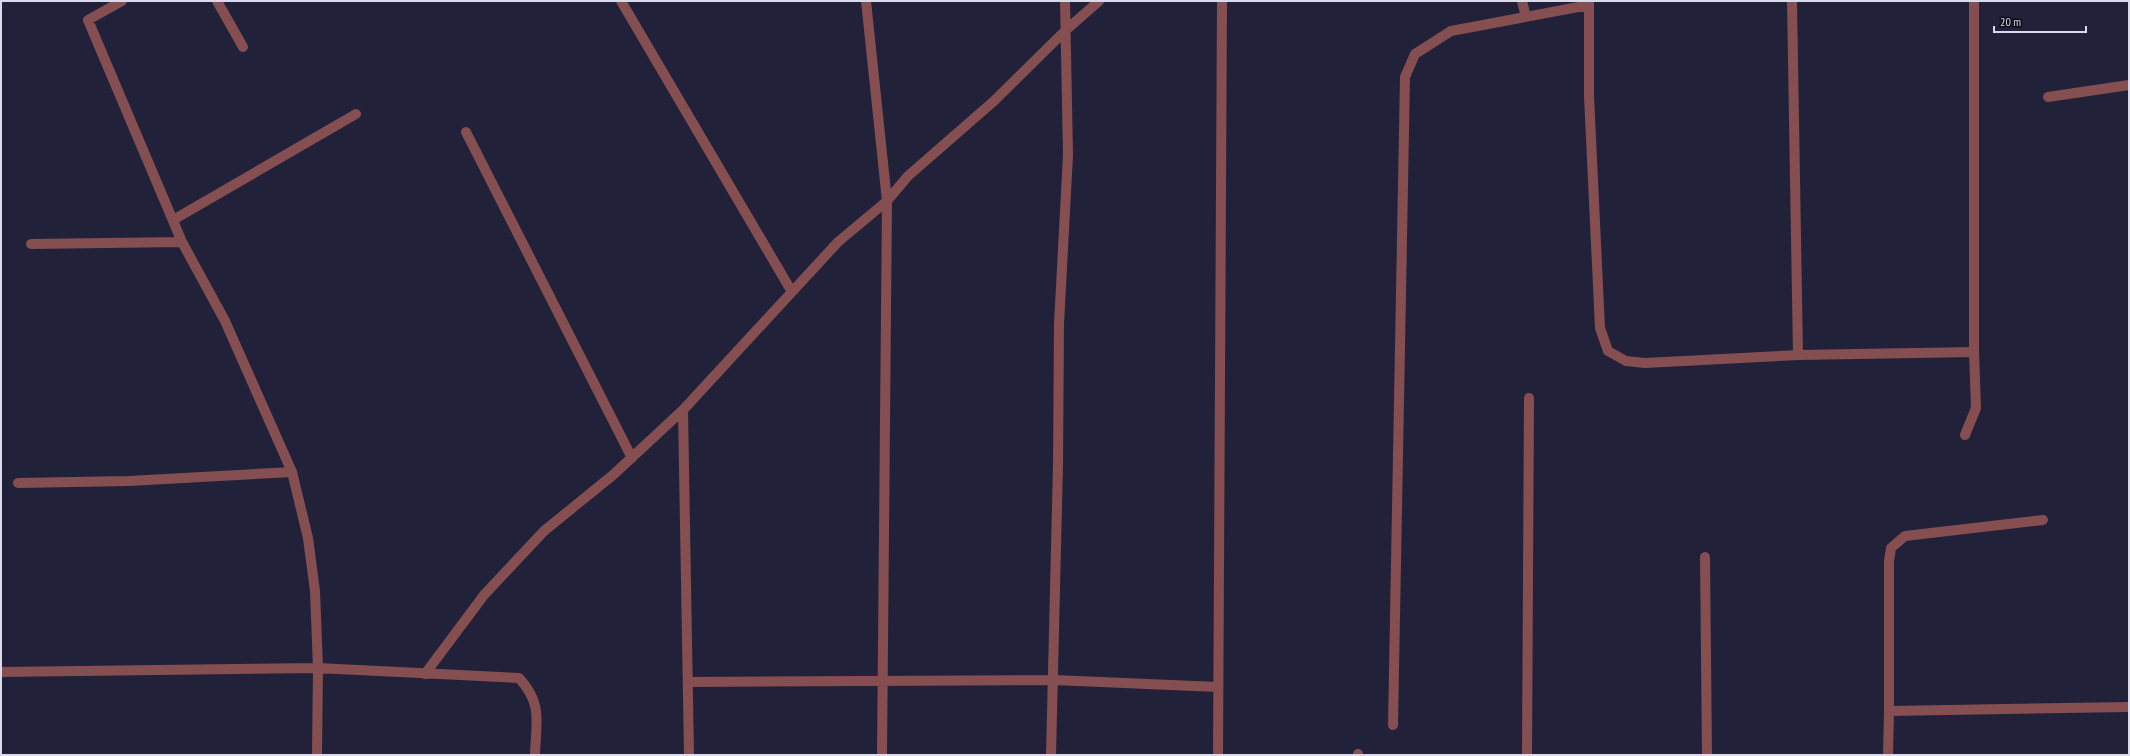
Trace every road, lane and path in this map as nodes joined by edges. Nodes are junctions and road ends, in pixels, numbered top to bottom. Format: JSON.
{"nodes":[{"id":1,"x":122,"y":1,"type":"edge"},
{"id":2,"x":217,"y":1,"type":"edge"},
{"id":3,"x":621,"y":1,"type":"edge"},
{"id":4,"x":866,"y":1,"type":"edge"},
{"id":5,"x":1065,"y":1,"type":"edge"},
{"id":6,"x":1099,"y":1,"type":"edge"},
{"id":7,"x":1222,"y":1,"type":"edge"},
{"id":8,"x":1522,"y":1,"type":"edge"},
{"id":9,"x":1792,"y":1,"type":"edge"},
{"id":10,"x":1974,"y":1,"type":"edge"},
{"id":11,"x":1589,"y":3,"type":"edge"},
{"id":12,"x":1526,"y":17,"type":"junction"},
{"id":13,"x":1066,"y":30,"type":"junction"},
{"id":14,"x":243,"y":47,"type":"dead end"},
{"id":15,"x":2129,"y":85,"type":"edge"},
{"id":16,"x":2048,"y":97,"type":"dead end"},
{"id":17,"x":356,"y":114,"type":"dead end"},
{"id":18,"x":466,"y":132,"type":"dead end"},
{"id":19,"x":887,"y":201,"type":"junction"},
{"id":20,"x":173,"y":220,"type":"junction"},
{"id":21,"x":182,"y":242,"type":"junction"},
{"id":22,"x":31,"y":244,"type":"dead end"},
{"id":23,"x":792,"y":292,"type":"junction"},
{"id":24,"x":1974,"y":352,"type":"junction"},
{"id":25,"x":1798,"y":355,"type":"junction"},
{"id":26,"x":1529,"y":398,"type":"dead end"},
{"id":27,"x":683,"y":410,"type":"junction"},
{"id":28,"x":1965,"y":435,"type":"dead end"},
{"id":29,"x":632,"y":458,"type":"junction"},
{"id":30,"x":292,"y":472,"type":"junction"},
{"id":31,"x":18,"y":483,"type":"dead end"},
{"id":32,"x":2043,"y":520,"type":"dead end"},
{"id":33,"x":1705,"y":557,"type":"dead end"},
{"id":34,"x":318,"y":668,"type":"junction"},
{"id":35,"x":1,"y":672,"type":"edge"},
{"id":36,"x":425,"y":674,"type":"junction"},
{"id":37,"x":1054,"y":680,"type":"junction"},
{"id":38,"x":883,"y":681,"type":"junction"},
{"id":39,"x":688,"y":682,"type":"junction"},
{"id":40,"x":1218,"y":688,"type":"junction"},
{"id":41,"x":2129,"y":707,"type":"edge"},
{"id":42,"x":1889,"y":711,"type":"junction"},
{"id":43,"x":1393,"y":725,"type":"dead end"},
{"id":44,"x":317,"y":755,"type":"edge"},
{"id":45,"x":535,"y":755,"type":"edge"},
{"id":46,"x":689,"y":755,"type":"edge"},
{"id":47,"x":882,"y":755,"type":"edge"},
{"id":48,"x":1051,"y":755,"type":"edge"},
{"id":49,"x":1218,"y":755,"type":"edge"},
{"id":50,"x":1527,"y":755,"type":"edge"},
{"id":51,"x":1707,"y":755,"type":"edge"},
{"id":52,"x":1888,"y":755,"type":"edge"}],
"edges":[{"from":1,"to":20,"type":"street"},
{"from":2,"to":14,"type":"street"},
{"from":3,"to":23,"type":"street"},
{"from":4,"to":19,"type":"street"},
{"from":5,"to":13,"type":"street"},
{"from":6,"to":13,"type":"street"},
{"from":7,"to":40,"type":"street"},
{"from":8,"to":12,"type":"street"},
{"from":9,"to":25,"type":"street"},
{"from":10,"to":24,"type":"street"},
{"from":11,"to":12,"type":"street"},
{"from":11,"to":25,"type":"street"},
{"from":12,"to":43,"type":"street"},
{"from":13,"to":19,"type":"street"},
{"from":13,"to":37,"type":"street"},
{"from":15,"to":16,"type":"street"},
{"from":17,"to":20,"type":"street"},
{"from":18,"to":29,"type":"street"},
{"from":19,"to":23,"type":"street"},
{"from":19,"to":38,"type":"street"},
{"from":20,"to":21,"type":"street"},
{"from":21,"to":22,"type":"street"},
{"from":21,"to":30,"type":"street"},
{"from":23,"to":27,"type":"street"},
{"from":24,"to":25,"type":"street"},
{"from":24,"to":28,"type":"street"},
{"from":26,"to":50,"type":"street"},
{"from":27,"to":29,"type":"street"},
{"from":27,"to":39,"type":"street"},
{"from":29,"to":36,"type":"street"},
{"from":30,"to":31,"type":"street"},
{"from":30,"to":34,"type":"street"},
{"from":32,"to":42,"type":"street"},
{"from":33,"to":51,"type":"street"},
{"from":34,"to":35,"type":"street"},
{"from":34,"to":36,"type":"street"},
{"from":34,"to":44,"type":"street"},
{"from":36,"to":45,"type":"street"},
{"from":37,"to":38,"type":"street"},
{"from":37,"to":40,"type":"street"},
{"from":37,"to":48,"type":"street"},
{"from":38,"to":39,"type":"street"},
{"from":38,"to":47,"type":"street"},
{"from":39,"to":46,"type":"street"},
{"from":40,"to":49,"type":"street"},
{"from":41,"to":42,"type":"street"},
{"from":42,"to":52,"type":"street"}]}
